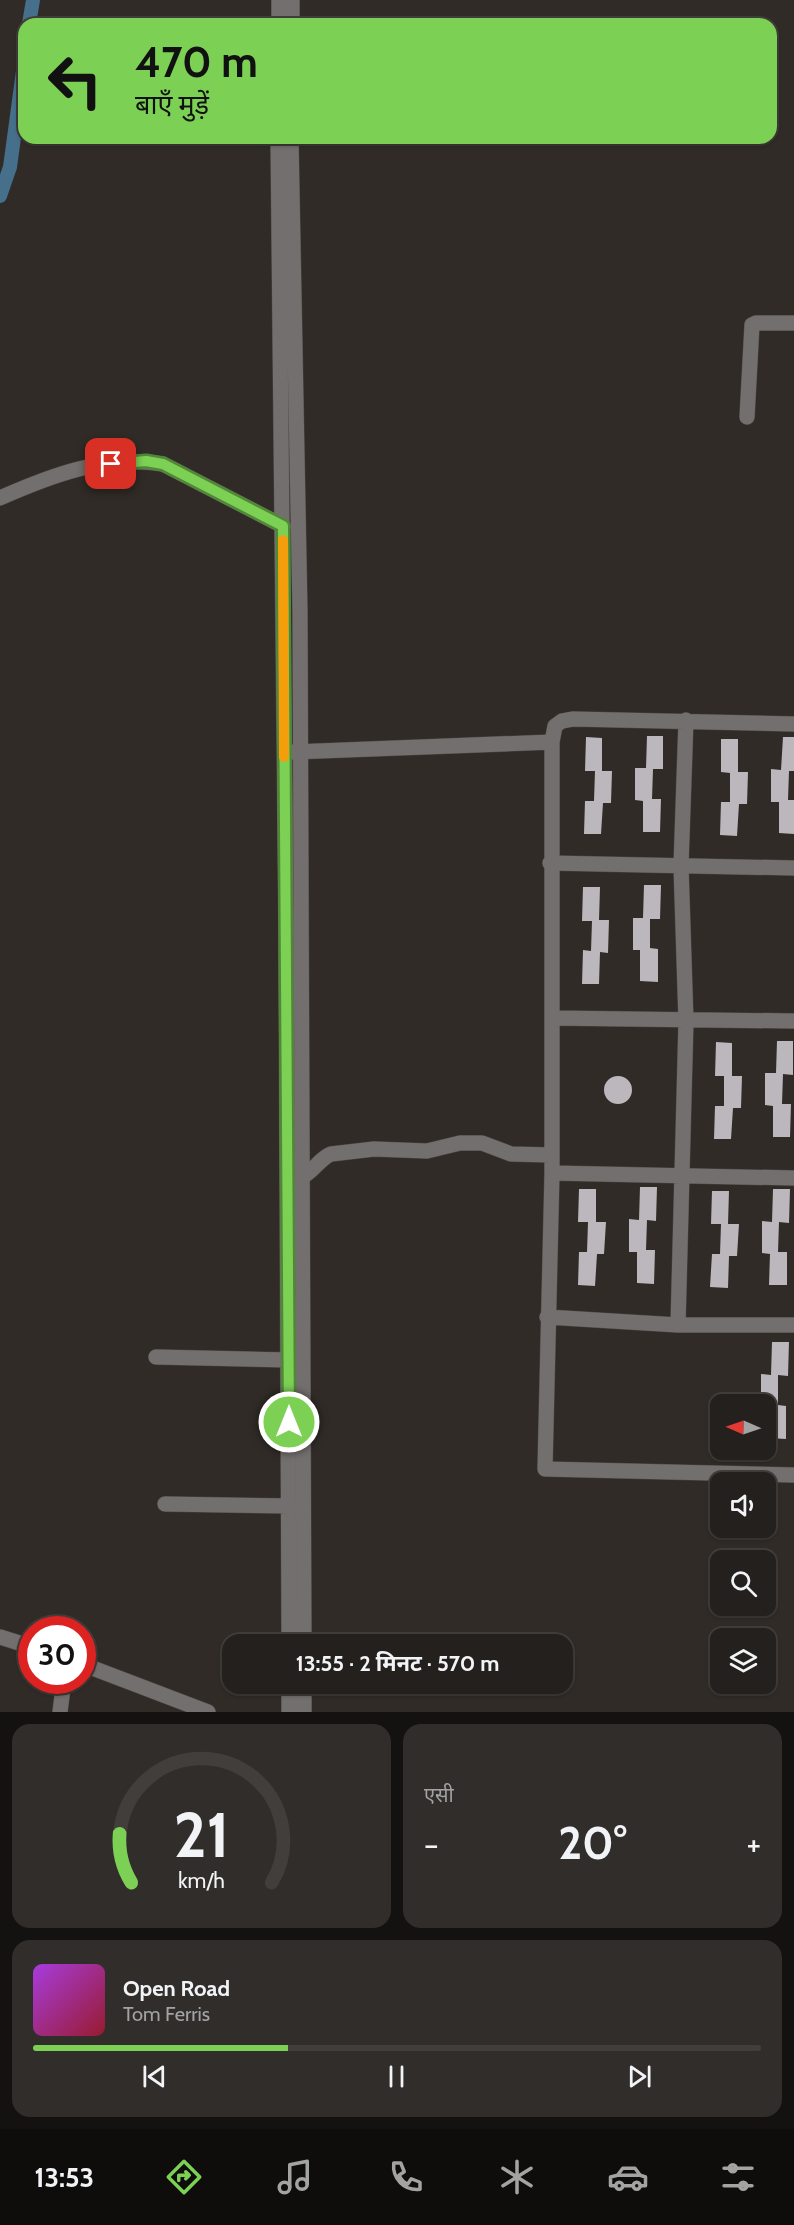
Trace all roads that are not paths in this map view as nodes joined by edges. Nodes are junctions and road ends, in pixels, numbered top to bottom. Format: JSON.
{"nodes":[{"id":1,"x":279,"y":0,"type":"edge"},
{"id":2,"x":292,"y":0,"type":"edge"},
{"id":3,"x":279,"y":18,"type":"edge"},
{"id":4,"x":292,"y":18,"type":"edge"},
{"id":5,"x":278,"y":144,"type":"edge"},
{"id":6,"x":291,"y":144,"type":"edge"},
{"id":7,"x":794,"y":323,"type":"edge"},
{"id":8,"x":747,"y":417,"type":"dead end"},
{"id":9,"x":0,"y":498,"type":"edge"},
{"id":10,"x":283,"y":526,"type":"junction"},
{"id":11,"x":686,"y":720,"type":"junction"},
{"id":12,"x":794,"y":724,"type":"edge"},
{"id":13,"x":552,"y":742,"type":"junction"},
{"id":14,"x":300,"y":751,"type":"junction"},
{"id":15,"x":284,"y":753,"type":"junction"},
{"id":16,"x":550,"y":863,"type":"junction"},
{"id":17,"x":681,"y":866,"type":"junction"},
{"id":18,"x":794,"y":868,"type":"edge"},
{"id":19,"x":552,"y":1018,"type":"junction"},
{"id":20,"x":794,"y":1021,"type":"edge"},
{"id":21,"x":686,"y":1022,"type":"junction"},
{"id":22,"x":551,"y":1155,"type":"junction"},
{"id":23,"x":552,"y":1173,"type":"junction"},
{"id":24,"x":684,"y":1177,"type":"junction"},
{"id":25,"x":302,"y":1178,"type":"junction"},
{"id":26,"x":794,"y":1178,"type":"edge"},
{"id":27,"x":547,"y":1317,"type":"junction"},
{"id":28,"x":678,"y":1325,"type":"junction"},
{"id":29,"x":794,"y":1325,"type":"edge"},
{"id":30,"x":156,"y":1357,"type":"dead end"},
{"id":31,"x":289,"y":1360,"type":"junction"},
{"id":32,"x":794,"y":1475,"type":"edge"},
{"id":33,"x":165,"y":1504,"type":"dead end"},
{"id":34,"x":290,"y":1506,"type":"junction"},
{"id":35,"x":296,"y":1634,"type":"edge"},
{"id":36,"x":296,"y":1634,"type":"edge"},
{"id":37,"x":0,"y":1637,"type":"edge"},
{"id":38,"x":18,"y":1643,"type":"edge"},
{"id":39,"x":96,"y":1669,"type":"edge"},
{"id":40,"x":62,"y":1694,"type":"edge"},
{"id":41,"x":289,"y":1694,"type":"edge"},
{"id":42,"x":304,"y":1694,"type":"edge"},
{"id":43,"x":60,"y":1712,"type":"edge"},
{"id":44,"x":208,"y":1712,"type":"edge"},
{"id":45,"x":289,"y":1712,"type":"edge"},
{"id":46,"x":304,"y":1712,"type":"edge"}],
"edges":[{"from":1,"to":3,"type":"street"},
{"from":2,"to":4,"type":"street"},
{"from":5,"to":10,"type":"street"},
{"from":6,"to":14,"type":"street"},
{"from":7,"to":8,"type":"street"},
{"from":9,"to":10,"type":"street"},
{"from":10,"to":15,"type":"street"},
{"from":11,"to":12,"type":"street"},
{"from":11,"to":13,"type":"street"},
{"from":11,"to":17,"type":"street"},
{"from":13,"to":14,"type":"street"},
{"from":13,"to":16,"type":"street"},
{"from":14,"to":15,"type":"street"},
{"from":14,"to":25,"type":"street"},
{"from":15,"to":31,"type":"street"},
{"from":16,"to":17,"type":"street"},
{"from":16,"to":19,"type":"street"},
{"from":17,"to":18,"type":"street"},
{"from":17,"to":21,"type":"street"},
{"from":19,"to":21,"type":"street"},
{"from":19,"to":22,"type":"street"},
{"from":20,"to":21,"type":"street"},
{"from":21,"to":24,"type":"street"},
{"from":22,"to":23,"type":"street"},
{"from":22,"to":25,"type":"street"},
{"from":23,"to":24,"type":"street"},
{"from":23,"to":27,"type":"street"},
{"from":24,"to":26,"type":"street"},
{"from":24,"to":28,"type":"street"},
{"from":25,"to":35,"type":"street"},
{"from":27,"to":28,"type":"street"},
{"from":27,"to":32,"type":"street"},
{"from":28,"to":29,"type":"street"},
{"from":30,"to":31,"type":"street"},
{"from":31,"to":34,"type":"street"},
{"from":33,"to":34,"type":"street"},
{"from":34,"to":36,"type":"street"},
{"from":37,"to":38,"type":"street"},
{"from":39,"to":44,"type":"street"},
{"from":40,"to":43,"type":"street"},
{"from":41,"to":45,"type":"street"},
{"from":42,"to":46,"type":"street"}]}
